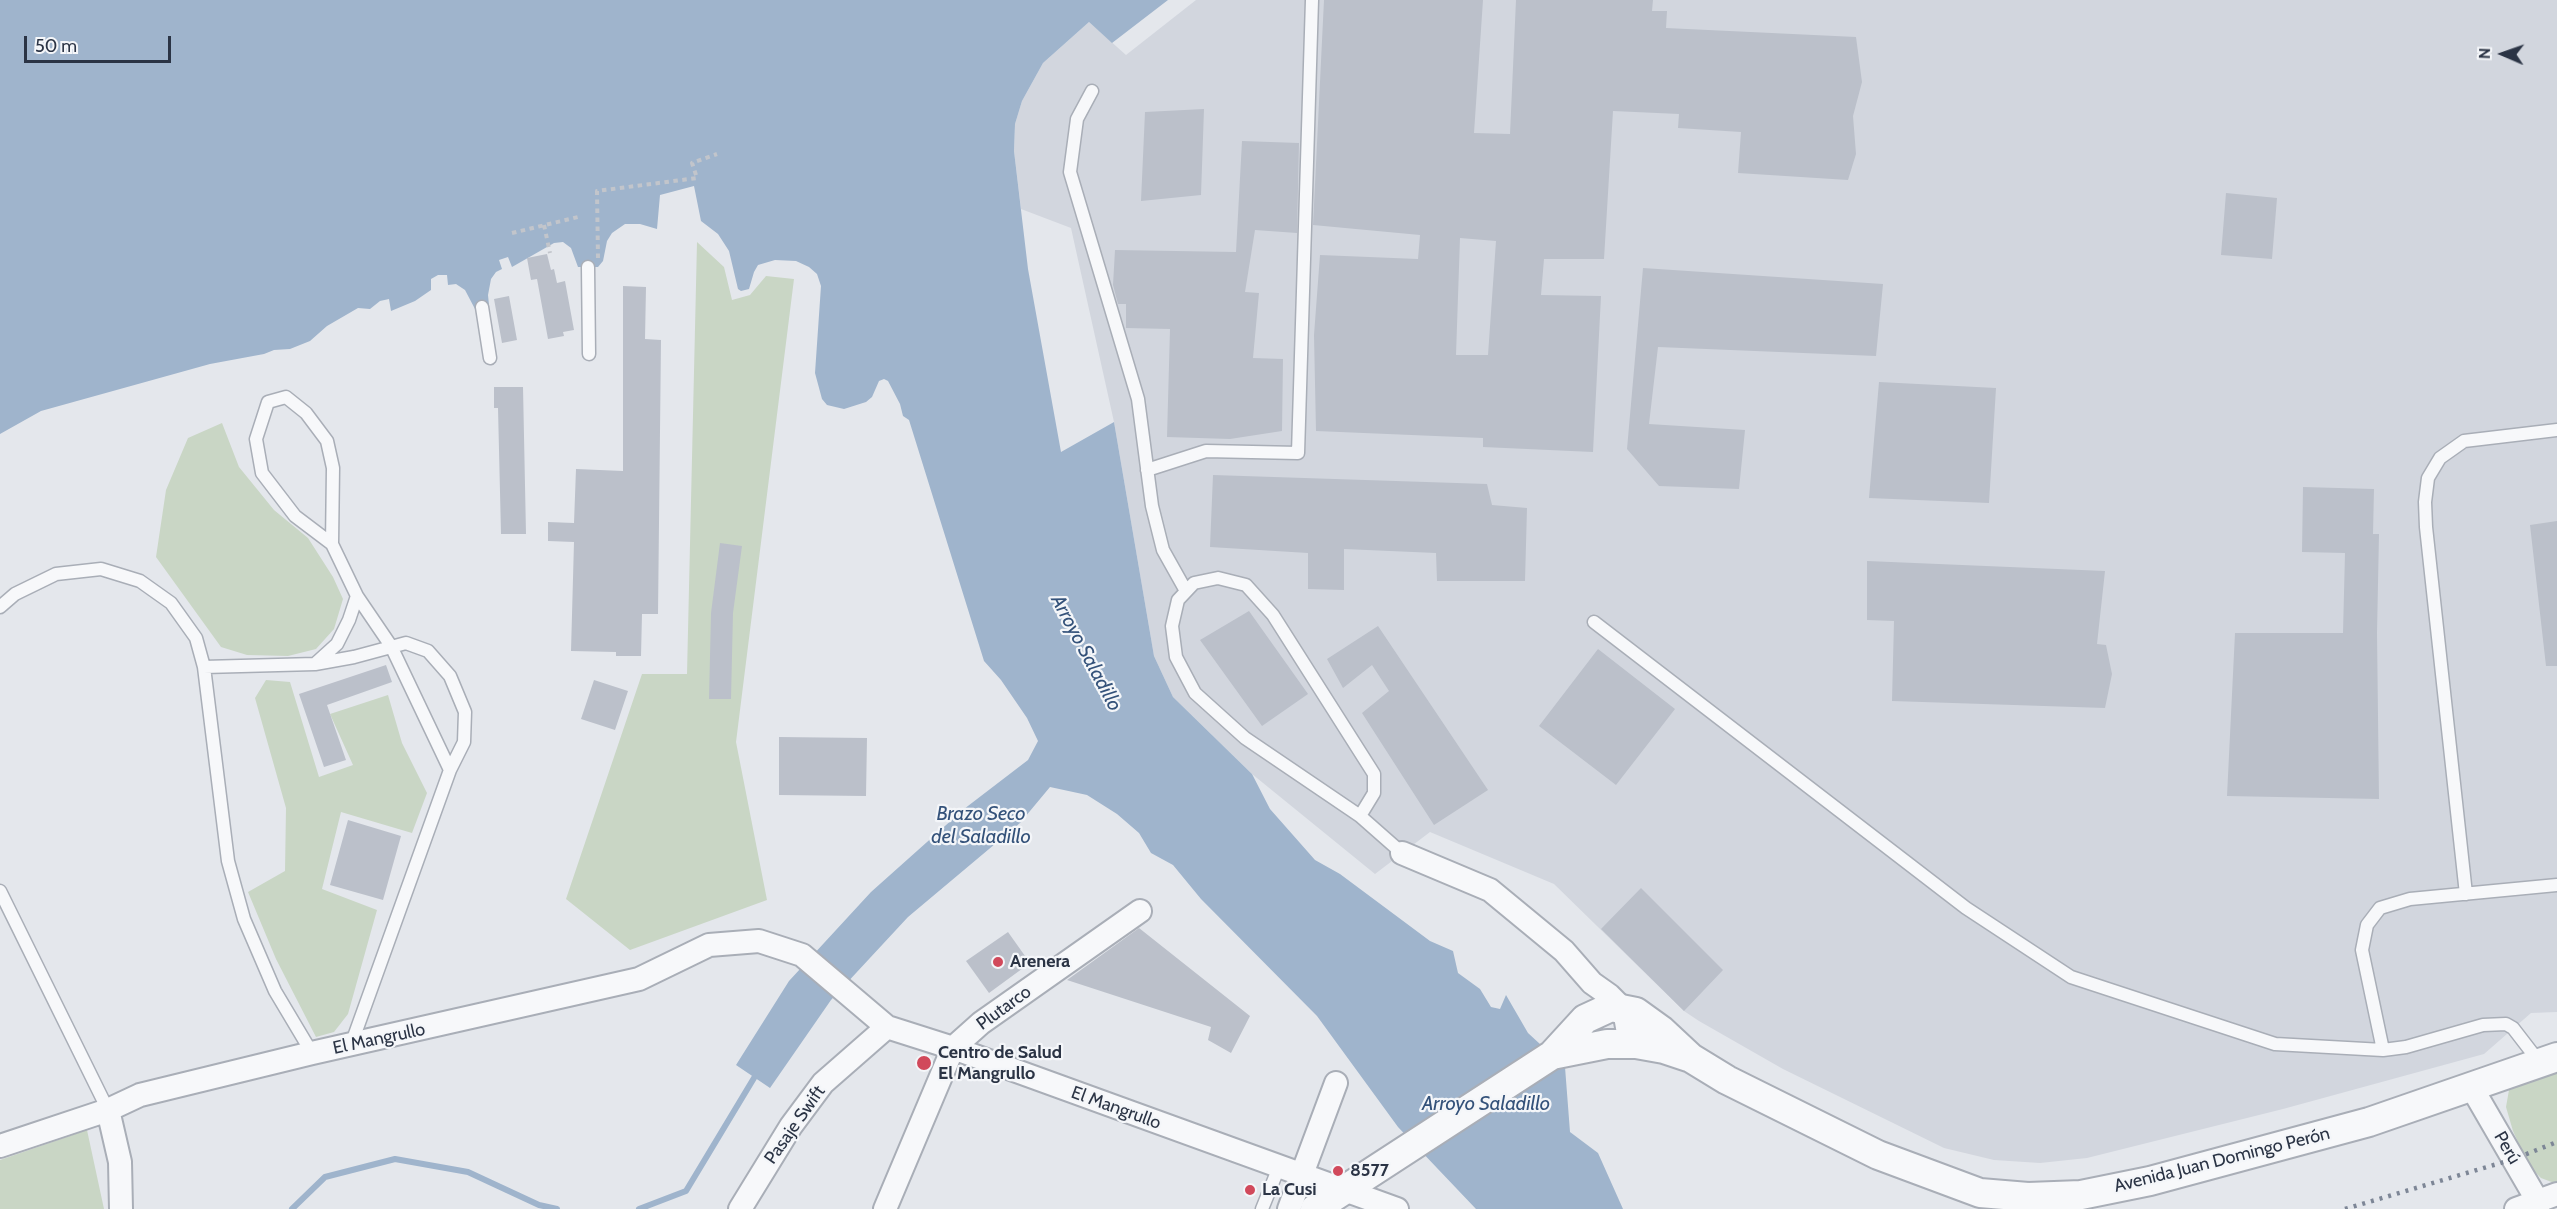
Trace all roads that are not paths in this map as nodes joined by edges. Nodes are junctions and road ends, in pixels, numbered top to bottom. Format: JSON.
{"nodes":[{"id":1,"x":1312,"y":0,"type":"edge"},
{"id":2,"x":1092,"y":91,"type":"dead end"},
{"id":3,"x":593,"y":267,"type":"road end"},
{"id":4,"x":482,"y":307,"type":"dead end"},
{"id":5,"x":589,"y":354,"type":"dead end"},
{"id":6,"x":490,"y":358,"type":"dead end"},
{"id":7,"x":2557,"y":430,"type":"edge"},
{"id":8,"x":1147,"y":470,"type":"junction"},
{"id":9,"x":332,"y":544,"type":"junction"},
{"id":10,"x":1186,"y":591,"type":"junction"},
{"id":11,"x":357,"y":596,"type":"junction"},
{"id":12,"x":0,"y":607,"type":"edge"},
{"id":13,"x":1594,"y":622,"type":"dead end"},
{"id":14,"x":390,"y":646,"type":"junction"},
{"id":15,"x":315,"y":664,"type":"junction"},
{"id":16,"x":204,"y":667,"type":"junction"},
{"id":17,"x":450,"y":770,"type":"junction"},
{"id":18,"x":1360,"y":816,"type":"junction"},
{"id":19,"x":1402,"y":853,"type":"joint"},
{"id":20,"x":2557,"y":885,"type":"edge"},
{"id":21,"x":0,"y":891,"type":"edge"},
{"id":22,"x":2466,"y":894,"type":"junction"},
{"id":23,"x":1140,"y":911,"type":"dead end"},
{"id":24,"x":1592,"y":984,"type":"junction"},
{"id":25,"x":1624,"y":1010,"type":"junction"},
{"id":26,"x":1595,"y":1014,"type":"junction"},
{"id":27,"x":888,"y":1027,"type":"junction"},
{"id":28,"x":1614,"y":1044,"type":"junction"},
{"id":29,"x":351,"y":1045,"type":"junction"},
{"id":30,"x":953,"y":1048,"type":"junction"},
{"id":31,"x":2383,"y":1050,"type":"junction"},
{"id":32,"x":312,"y":1053,"type":"junction"},
{"id":33,"x":1552,"y":1055,"type":"junction"},
{"id":34,"x":1691,"y":1058,"type":"junction"},
{"id":35,"x":2549,"y":1060,"type":"edge"},
{"id":36,"x":1336,"y":1083,"type":"dead end"},
{"id":37,"x":2472,"y":1088,"type":"junction"},
{"id":38,"x":108,"y":1110,"type":"junction"},
{"id":39,"x":0,"y":1146,"type":"edge"},
{"id":40,"x":1279,"y":1167,"type":"junction"},
{"id":41,"x":1301,"y":1176,"type":"junction"},
{"id":42,"x":2544,"y":1201,"type":"edge"},
{"id":43,"x":1370,"y":1202,"type":"edge"},
{"id":44,"x":121,"y":1209,"type":"edge"},
{"id":45,"x":740,"y":1209,"type":"edge"},
{"id":46,"x":885,"y":1209,"type":"edge"},
{"id":47,"x":1262,"y":1209,"type":"edge"},
{"id":48,"x":1289,"y":1209,"type":"edge"},
{"id":49,"x":1315,"y":1209,"type":"edge"},
{"id":50,"x":2516,"y":1209,"type":"edge"}],
"edges":[{"from":1,"to":8,"type":"lane"},
{"from":2,"to":8,"type":"lane"},
{"from":3,"to":5,"type":"lane"},
{"from":4,"to":6,"type":"lane"},
{"from":7,"to":22,"type":"lane"},
{"from":8,"to":10,"type":"lane"},
{"from":9,"to":9,"type":"lane"},
{"from":9,"to":11,"type":"lane"},
{"from":10,"to":18,"type":"lane"},
{"from":10,"to":18,"type":"lane"},
{"from":11,"to":14,"type":"lane"},
{"from":11,"to":15,"type":"lane"},
{"from":12,"to":16,"type":"lane"},
{"from":13,"to":31,"type":"lane"},
{"from":14,"to":15,"type":"lane"},
{"from":14,"to":17,"type":"lane"},
{"from":14,"to":17,"type":"lane"},
{"from":15,"to":16,"type":"lane"},
{"from":16,"to":32,"type":"lane"},
{"from":17,"to":29,"type":"lane"},
{"from":18,"to":19,"type":"lane"},
{"from":19,"to":24,"type":"street"},
{"from":20,"to":22,"type":"lane"},
{"from":21,"to":38,"type":"lane"},
{"from":22,"to":31,"type":"lane"},
{"from":23,"to":30,"type":"street","name":"Plutarco"},
{"from":24,"to":25,"type":"street"},
{"from":24,"to":26,"type":"street"},
{"from":25,"to":26,"type":"street"},
{"from":25,"to":28,"type":"street"},
{"from":25,"to":34,"type":"street","name":"Avenida Juan Domingo Perón"},
{"from":26,"to":28,"type":"street"},
{"from":26,"to":33,"type":"street"},
{"from":27,"to":29,"type":"street","name":"El Mangrullo"},
{"from":27,"to":30,"type":"street","name":"El Mangrullo"},
{"from":27,"to":45,"type":"street","name":"Pasaje Swift"},
{"from":28,"to":33,"type":"street","name":"Avenida Juan Domingo Perón"},
{"from":28,"to":34,"type":"street","name":"Avenida Juan Domingo Perón"},
{"from":29,"to":32,"type":"street","name":"El Mangrullo"},
{"from":30,"to":40,"type":"street","name":"El Mangrullo"},
{"from":30,"to":46,"type":"street","name":"Plutarco"},
{"from":31,"to":35,"type":"lane"},
{"from":32,"to":38,"type":"street","name":"El Mangrullo"},
{"from":33,"to":43,"type":"street"},
{"from":34,"to":37,"type":"street","name":"Avenida Juan Domingo Perón"},
{"from":35,"to":37,"type":"street","name":"Avenida Juan Domingo Perón"},
{"from":36,"to":41,"type":"street"},
{"from":37,"to":42,"type":"street","name":"Perú"},
{"from":38,"to":39,"type":"street","name":"El Mangrullo"},
{"from":38,"to":44,"type":"street"},
{"from":40,"to":41,"type":"street","name":"El Mangrullo"},
{"from":40,"to":47,"type":"lane"},
{"from":41,"to":43,"type":"street","name":"El Mangrullo"},
{"from":41,"to":48,"type":"street"},
{"from":42,"to":50,"type":"street"},
{"from":43,"to":49,"type":"street"}]}
